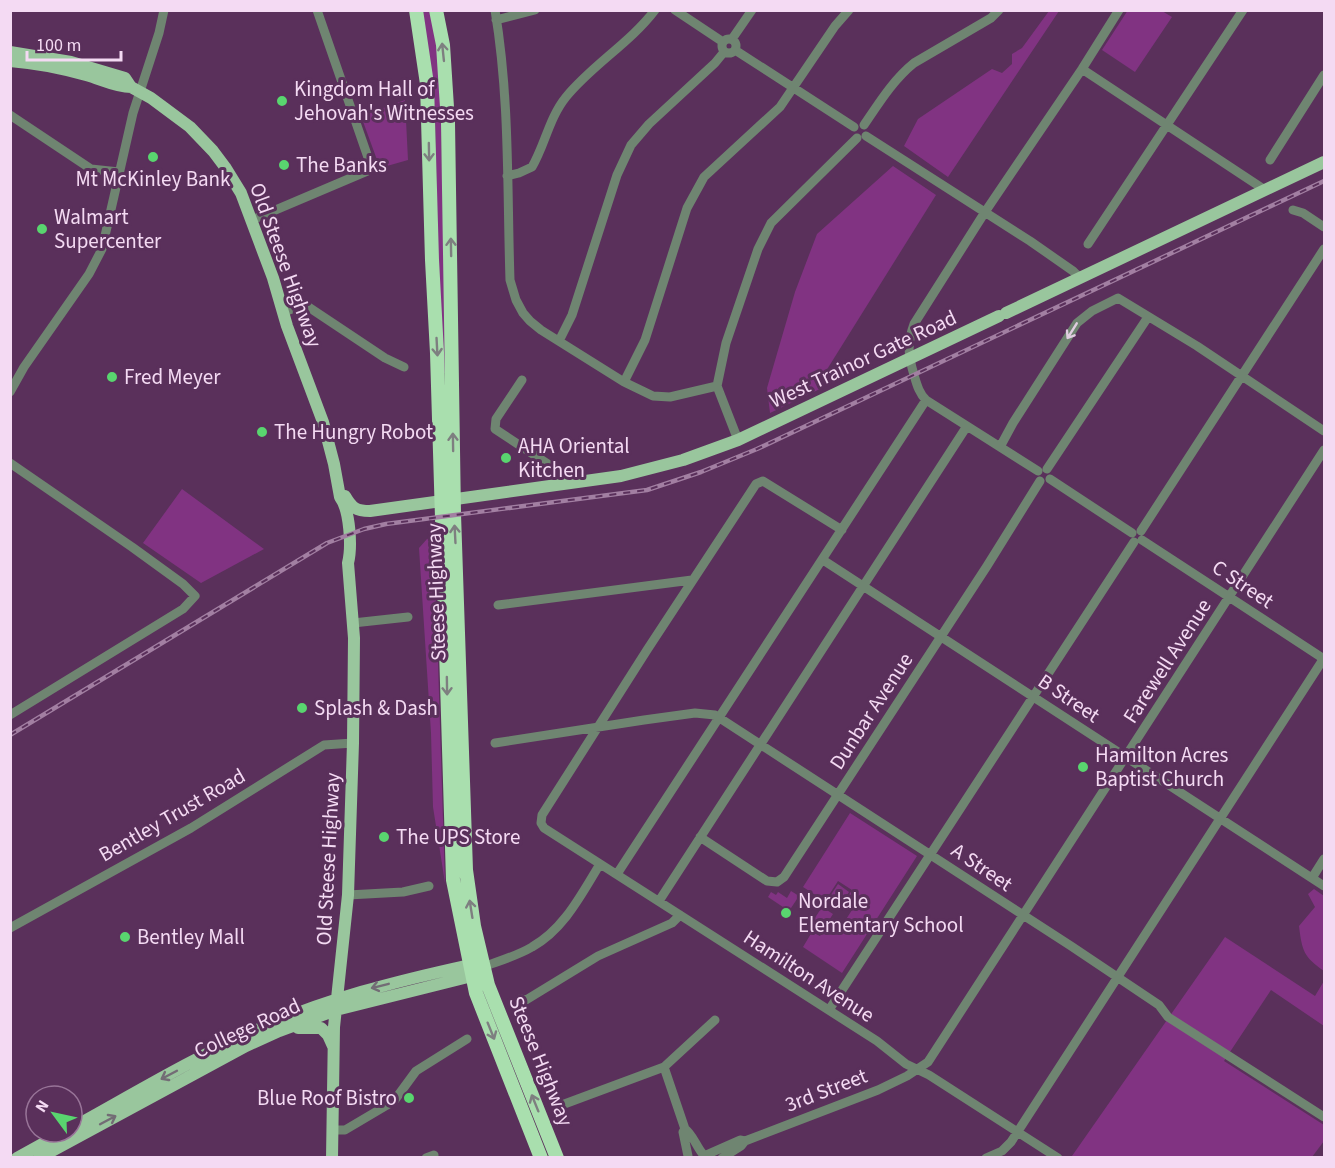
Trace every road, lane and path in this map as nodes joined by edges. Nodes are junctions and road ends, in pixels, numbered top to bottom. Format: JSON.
{"nodes":[{"id":1,"x":164,"y":10,"type":"edge"},
{"id":2,"x":317,"y":10,"type":"edge"},
{"id":3,"x":416,"y":10,"type":"edge"},
{"id":4,"x":436,"y":10,"type":"edge"},
{"id":5,"x":535,"y":10,"type":"edge"},
{"id":6,"x":655,"y":10,"type":"edge"},
{"id":7,"x":675,"y":10,"type":"edge"},
{"id":8,"x":752,"y":10,"type":"edge"},
{"id":9,"x":849,"y":10,"type":"edge"},
{"id":10,"x":999,"y":10,"type":"edge"},
{"id":11,"x":1119,"y":10,"type":"edge"},
{"id":12,"x":1243,"y":10,"type":"edge"},
{"id":13,"x":496,"y":15,"type":"edge"},
{"id":14,"x":726,"y":44,"type":"junction"},
{"id":15,"x":10,"y":52,"type":"edge"},
{"id":16,"x":10,"y":61,"type":"edge"},
{"id":17,"x":1082,"y":69,"type":"junction"},
{"id":18,"x":1324,"y":75,"type":"edge"},
{"id":19,"x":135,"y":89,"type":"junction"},
{"id":20,"x":794,"y":89,"type":"junction"},
{"id":21,"x":10,"y":115,"type":"edge"},
{"id":22,"x":864,"y":125,"type":"junction"},
{"id":23,"x":1168,"y":125,"type":"junction"},
{"id":24,"x":854,"y":128,"type":"junction"},
{"id":25,"x":861,"y":137,"type":"junction"},
{"id":26,"x":1270,"y":160,"type":"dead end"},
{"id":27,"x":1324,"y":162,"type":"edge"},
{"id":28,"x":119,"y":172,"type":"junction"},
{"id":29,"x":507,"y":176,"type":"junction"},
{"id":30,"x":1264,"y":190,"type":"junction"},
{"id":31,"x":1293,"y":210,"type":"dead end"},
{"id":32,"x":985,"y":212,"type":"junction"},
{"id":33,"x":252,"y":220,"type":"junction"},
{"id":34,"x":1324,"y":227,"type":"edge"},
{"id":35,"x":1088,"y":244,"type":"dead end"},
{"id":36,"x":1324,"y":249,"type":"edge"},
{"id":37,"x":1080,"y":278,"type":"junction"},
{"id":38,"x":284,"y":312,"type":"junction"},
{"id":39,"x":1148,"y":317,"type":"junction"},
{"id":40,"x":559,"y":341,"type":"junction"},
{"id":41,"x":909,"y":359,"type":"junction"},
{"id":42,"x":24,"y":367,"type":"junction"},
{"id":43,"x":404,"y":367,"type":"dead end"},
{"id":44,"x":1241,"y":375,"type":"junction"},
{"id":45,"x":10,"y":380,"type":"edge"},
{"id":46,"x":522,"y":381,"type":"dead end"},
{"id":47,"x":624,"y":382,"type":"junction"},
{"id":48,"x":717,"y":386,"type":"junction"},
{"id":49,"x":10,"y":392,"type":"edge"},
{"id":50,"x":926,"y":400,"type":"junction"},
{"id":51,"x":966,"y":426,"type":"junction"},
{"id":52,"x":1324,"y":431,"type":"edge"},
{"id":53,"x":738,"y":440,"type":"junction"},
{"id":54,"x":1000,"y":447,"type":"junction"},
{"id":55,"x":1324,"y":450,"type":"edge"},
{"id":56,"x":10,"y":463,"type":"edge"},
{"id":57,"x":1044,"y":475,"type":"junction"},
{"id":58,"x":570,"y":483,"type":"junction"},
{"id":59,"x":339,"y":498,"type":"junction"},
{"id":60,"x":448,"y":501,"type":"junction"},
{"id":61,"x":392,"y":509,"type":"junction"},
{"id":62,"x":348,"y":520,"type":"junction"},
{"id":63,"x":842,"y":530,"type":"junction"},
{"id":64,"x":1137,"y":537,"type":"junction"},
{"id":65,"x":823,"y":560,"type":"junction"},
{"id":66,"x":348,"y":563,"type":"junction"},
{"id":67,"x":692,"y":580,"type":"junction"},
{"id":68,"x":863,"y":586,"type":"junction"},
{"id":69,"x":1230,"y":596,"type":"junction"},
{"id":70,"x":498,"y":605,"type":"dead end"},
{"id":71,"x":408,"y":617,"type":"dead end"},
{"id":72,"x":353,"y":623,"type":"junction"},
{"id":73,"x":942,"y":636,"type":"junction"},
{"id":74,"x":1324,"y":658,"type":"edge"},
{"id":75,"x":1034,"y":695,"type":"junction"},
{"id":76,"x":10,"y":715,"type":"edge"},
{"id":77,"x":720,"y":718,"type":"junction"},
{"id":78,"x":598,"y":727,"type":"junction"},
{"id":79,"x":353,"y":743,"type":"junction"},
{"id":80,"x":495,"y":743,"type":"dead end"},
{"id":81,"x":760,"y":744,"type":"junction"},
{"id":82,"x":1126,"y":757,"type":"junction"},
{"id":83,"x":837,"y":795,"type":"junction"},
{"id":84,"x":1220,"y":818,"type":"junction"},
{"id":85,"x":700,"y":837,"type":"junction"},
{"id":86,"x":929,"y":854,"type":"junction"},
{"id":87,"x":1324,"y":859,"type":"edge"},
{"id":88,"x":600,"y":864,"type":"junction"},
{"id":89,"x":617,"y":874,"type":"junction"},
{"id":90,"x":1312,"y":878,"type":"junction"},
{"id":91,"x":429,"y":885,"type":"dead end"},
{"id":92,"x":1324,"y":886,"type":"edge"},
{"id":93,"x":348,"y":895,"type":"junction"},
{"id":94,"x":659,"y":901,"type":"junction"},
{"id":95,"x":680,"y":915,"type":"junction"},
{"id":96,"x":1023,"y":916,"type":"junction"},
{"id":97,"x":10,"y":928,"type":"edge"},
{"id":98,"x":475,"y":969,"type":"junction"},
{"id":99,"x":1117,"y":977,"type":"junction"},
{"id":100,"x":520,"y":999,"type":"dead end"},
{"id":101,"x":336,"y":1005,"type":"junction"},
{"id":102,"x":829,"y":1010,"type":"junction"},
{"id":103,"x":715,"y":1020,"type":"dead end"},
{"id":104,"x":279,"y":1031,"type":"junction"},
{"id":105,"x":467,"y":1039,"type":"dead end"},
{"id":106,"x":334,"y":1049,"type":"junction"},
{"id":107,"x":664,"y":1067,"type":"junction"},
{"id":108,"x":918,"y":1069,"type":"junction"},
{"id":109,"x":559,"y":1106,"type":"dead end"},
{"id":110,"x":1324,"y":1117,"type":"edge"},
{"id":111,"x":84,"y":1122,"type":"edge"},
{"id":112,"x":685,"y":1129,"type":"junction"},
{"id":113,"x":333,"y":1130,"type":"junction"},
{"id":114,"x":1018,"y":1131,"type":"junction"},
{"id":115,"x":745,"y":1141,"type":"junction"},
{"id":116,"x":42,"y":1144,"type":"edge"},
{"id":117,"x":1003,"y":1154,"type":"edge"},
{"id":118,"x":705,"y":1155,"type":"edge"},
{"id":119,"x":688,"y":1157,"type":"edge"},
{"id":120,"x":17,"y":1158,"type":"edge"},
{"id":121,"x":39,"y":1158,"type":"edge"},
{"id":122,"x":332,"y":1158,"type":"edge"},
{"id":123,"x":541,"y":1158,"type":"edge"},
{"id":124,"x":557,"y":1158,"type":"edge"},
{"id":125,"x":722,"y":1158,"type":"edge"},
{"id":126,"x":986,"y":1158,"type":"edge"},
{"id":127,"x":1058,"y":1158,"type":"edge"}],
"edges":[{"from":1,"to":19,"type":"street"},
{"from":2,"to":33,"type":"street"},
{"from":3,"to":60,"type":"highway","name":"Steese Highway","one_way":true},
{"from":60,"to":4,"type":"highway","name":"Steese Highway","one_way":true},
{"from":5,"to":13,"type":"street"},
{"from":6,"to":29,"type":"street"},
{"from":7,"to":14,"type":"street"},
{"from":8,"to":14,"type":"street"},
{"from":9,"to":20,"type":"street"},
{"from":10,"to":22,"type":"street"},
{"from":11,"to":17,"type":"street"},
{"from":12,"to":23,"type":"street"},
{"from":13,"to":29,"type":"street"},
{"from":14,"to":20,"type":"street"},
{"from":14,"to":40,"type":"street"},
{"from":15,"to":19,"type":"main road","name":"Old Steese Highway"},
{"from":16,"to":19,"type":"main road","name":"Old Steese Highway"},
{"from":17,"to":23,"type":"street"},
{"from":17,"to":32,"type":"street"},
{"from":18,"to":26,"type":"street"},
{"from":19,"to":28,"type":"street"},
{"from":19,"to":33,"type":"main road","name":"Old Steese Highway"},
{"from":20,"to":24,"type":"street"},
{"from":20,"to":47,"type":"street"},
{"from":21,"to":28,"type":"street"},
{"from":22,"to":24,"type":"street"},
{"from":22,"to":25,"type":"street"},
{"from":23,"to":30,"type":"street"},
{"from":23,"to":35,"type":"street"},
{"from":24,"to":25,"type":"street"},
{"from":25,"to":32,"type":"street"},
{"from":25,"to":48,"type":"street"},
{"from":27,"to":30,"type":"main road","name":"West Trainor Gate Road"},
{"from":28,"to":42,"type":"street"},
{"from":29,"to":40,"type":"street"},
{"from":30,"to":37,"type":"main road","name":"West Trainor Gate Road"},
{"from":31,"to":34,"type":"street"},
{"from":32,"to":37,"type":"street"},
{"from":32,"to":41,"type":"street"},
{"from":33,"to":38,"type":"main road","name":"Old Steese Highway"},
{"from":36,"to":44,"type":"street"},
{"from":37,"to":41,"type":"main road","name":"West Trainor Gate Road"},
{"from":38,"to":43,"type":"street"},
{"from":38,"to":59,"type":"main road","name":"Old Steese Highway"},
{"from":39,"to":44,"type":"street"},
{"from":39,"to":54,"type":"street","one_way":true},
{"from":39,"to":57,"type":"street","name":"Dunbar Avenue"},
{"from":40,"to":47,"type":"street"},
{"from":41,"to":50,"type":"street"},
{"from":41,"to":53,"type":"main road","name":"West Trainor Gate Road"},
{"from":42,"to":45,"type":"street"},
{"from":42,"to":49,"type":"street"},
{"from":44,"to":52,"type":"street"},
{"from":44,"to":64,"type":"street"},
{"from":46,"to":58,"type":"street"},
{"from":47,"to":48,"type":"street"},
{"from":48,"to":53,"type":"street"},
{"from":50,"to":51,"type":"street","name":"C Street"},
{"from":50,"to":63,"type":"street"},
{"from":51,"to":54,"type":"street","name":"C Street"},
{"from":51,"to":68,"type":"street"},
{"from":53,"to":58,"type":"main road","name":"West Trainor Gate Road"},
{"from":54,"to":57,"type":"street","name":"C Street"},
{"from":55,"to":69,"type":"street","name":"Farewell Avenue"},
{"from":56,"to":76,"type":"street"},
{"from":57,"to":64,"type":"street","name":"C Street"},
{"from":57,"to":73,"type":"street","name":"Dunbar Avenue"},
{"from":58,"to":60,"type":"main road","name":"West Trainor Gate Road"},
{"from":59,"to":61,"type":"main road","name":"West Trainor Gate Road"},
{"from":59,"to":62,"type":"main road"},
{"from":59,"to":66,"type":"main road","name":"Old Steese Highway"},
{"from":60,"to":61,"type":"main road","name":"West Trainor Gate Road"},
{"from":60,"to":98,"type":"highway","name":"Steese Highway"},
{"from":61,"to":62,"type":"main road","name":"West Trainor Gate Road"},
{"from":62,"to":66,"type":"main road","name":"Old Steese Highway"},
{"from":63,"to":65,"type":"street"},
{"from":63,"to":67,"type":"street"},
{"from":64,"to":69,"type":"street","name":"C Street"},
{"from":64,"to":75,"type":"street"},
{"from":65,"to":68,"type":"street","name":"B Street"},
{"from":65,"to":77,"type":"street"},
{"from":66,"to":72,"type":"main road","name":"Old Steese Highway"},
{"from":67,"to":70,"type":"street"},
{"from":67,"to":78,"type":"street"},
{"from":68,"to":73,"type":"street","name":"B Street"},
{"from":68,"to":81,"type":"street"},
{"from":69,"to":74,"type":"street","name":"C Street"},
{"from":69,"to":82,"type":"street","name":"Farewell Avenue"},
{"from":71,"to":72,"type":"street"},
{"from":72,"to":79,"type":"main road","name":"Old Steese Highway"},
{"from":73,"to":75,"type":"street","name":"B Street"},
{"from":73,"to":83,"type":"street","name":"Dunbar Avenue"},
{"from":74,"to":84,"type":"street"},
{"from":75,"to":82,"type":"street","name":"B Street"},
{"from":75,"to":86,"type":"street"},
{"from":77,"to":78,"type":"street","name":"A Street"},
{"from":77,"to":81,"type":"street","name":"A Street"},
{"from":77,"to":89,"type":"street"},
{"from":78,"to":80,"type":"street","name":"A Street"},
{"from":78,"to":88,"type":"street","name":"Hamilton Avenue"},
{"from":79,"to":93,"type":"main road","name":"Old Steese Highway"},
{"from":79,"to":97,"type":"street","name":"Bentley Trust Road"},
{"from":81,"to":83,"type":"street","name":"A Street"},
{"from":81,"to":85,"type":"street"},
{"from":82,"to":84,"type":"street","name":"B Street"},
{"from":82,"to":96,"type":"street","name":"Farewell Avenue"},
{"from":83,"to":85,"type":"street","name":"Dunbar Avenue"},
{"from":83,"to":86,"type":"street","name":"A Street"},
{"from":84,"to":90,"type":"street","name":"B Street"},
{"from":84,"to":99,"type":"street"},
{"from":85,"to":94,"type":"street"},
{"from":86,"to":96,"type":"street","name":"A Street"},
{"from":86,"to":102,"type":"street"},
{"from":87,"to":90,"type":"street"},
{"from":88,"to":89,"type":"street","name":"Hamilton Avenue"},
{"from":88,"to":98,"type":"street","name":"College Road"},
{"from":89,"to":94,"type":"street","name":"Hamilton Avenue"},
{"from":90,"to":92,"type":"street","name":"B Street"},
{"from":91,"to":93,"type":"street"},
{"from":93,"to":101,"type":"main road","name":"Old Steese Highway"},
{"from":94,"to":95,"type":"street","name":"Hamilton Avenue"},
{"from":95,"to":100,"type":"street"},
{"from":95,"to":102,"type":"street","name":"Hamilton Avenue"},
{"from":96,"to":99,"type":"street","name":"A Street"},
{"from":96,"to":108,"type":"street","name":"Farewell Avenue"},
{"from":98,"to":101,"type":"main road","name":"College Road"},
{"from":98,"to":123,"type":"highway","name":"Steese Highway","one_way":true},
{"from":124,"to":98,"type":"highway","name":"Steese Highway","one_way":true},
{"from":99,"to":110,"type":"street","name":"A Street"},
{"from":99,"to":114,"type":"street"},
{"from":101,"to":104,"type":"main road","name":"College Road"},
{"from":101,"to":106,"type":"main road","name":"Old Steese Highway"},
{"from":101,"to":111,"type":"main road","name":"College Road","one_way":true},
{"from":102,"to":108,"type":"street","name":"Hamilton Avenue"},
{"from":103,"to":107,"type":"street"},
{"from":104,"to":106,"type":"main road"},
{"from":121,"to":104,"type":"main road","name":"College Road","one_way":true},
{"from":105,"to":113,"type":"street"},
{"from":106,"to":113,"type":"main road","name":"Old Steese Highway"},
{"from":107,"to":109,"type":"street"},
{"from":107,"to":112,"type":"street"},
{"from":108,"to":114,"type":"street","name":"Hamilton Avenue"},
{"from":108,"to":115,"type":"street","name":"3rd Street"},
{"from":112,"to":118,"type":"street"},
{"from":112,"to":119,"type":"street"},
{"from":113,"to":122,"type":"main road","name":"Old Steese Highway"},
{"from":114,"to":117,"type":"street"},
{"from":114,"to":127,"type":"street","name":"Hamilton Avenue"},
{"from":115,"to":118,"type":"street","name":"3rd Street"},
{"from":115,"to":125,"type":"street","name":"3rd Street"},
{"from":116,"to":120,"type":"main road"},
{"from":117,"to":126,"type":"street"},
{"from":118,"to":119,"type":"street","name":"3rd Street"}]}
